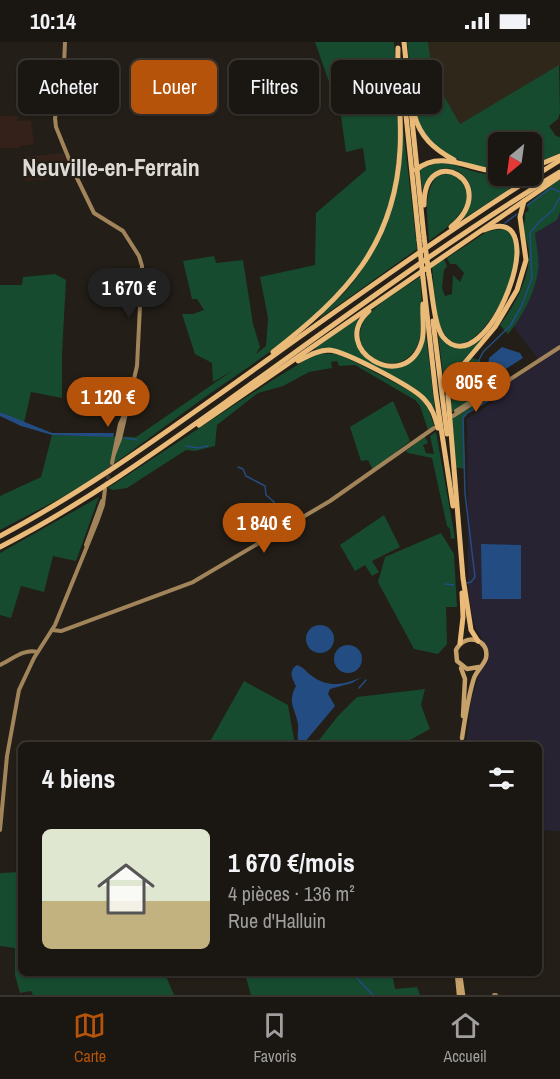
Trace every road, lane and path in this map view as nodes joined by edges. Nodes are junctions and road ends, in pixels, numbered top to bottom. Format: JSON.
{"nodes":[{"id":1,"x":65,"y":42,"type":"edge"},
{"id":2,"x":404,"y":42,"type":"edge"},
{"id":3,"x":398,"y":45,"type":"edge"},
{"id":4,"x":406,"y":60,"type":"edge"},
{"id":5,"x":412,"y":114,"type":"edge"},
{"id":6,"x":414,"y":114,"type":"edge"},
{"id":7,"x":560,"y":156,"type":"edge"},
{"id":8,"x":560,"y":160,"type":"edge"},
{"id":9,"x":542,"y":163,"type":"edge"},
{"id":10,"x":466,"y":166,"type":"junction"},
{"id":11,"x":417,"y":169,"type":"junction"},
{"id":12,"x":488,"y":170,"type":"edge"},
{"id":13,"x":560,"y":174,"type":"edge"},
{"id":14,"x":413,"y":189,"type":"junction"},
{"id":15,"x":524,"y":201,"type":"junction"},
{"id":16,"x":422,"y":238,"type":"junction"},
{"id":17,"x":434,"y":243,"type":"junction"},
{"id":18,"x":457,"y":246,"type":"junction"},
{"id":19,"x":426,"y":277,"type":"junction"},
{"id":20,"x":408,"y":280,"type":"junction"},
{"id":21,"x":560,"y":346,"type":"edge"},
{"id":22,"x":281,"y":370,"type":"junction"},
{"id":23,"x":237,"y":382,"type":"junction"},
{"id":24,"x":454,"y":414,"type":"dead end"},
{"id":25,"x":434,"y":428,"type":"dead end"},
{"id":26,"x":180,"y":436,"type":"junction"},
{"id":27,"x":452,"y":462,"type":"junction"},
{"id":28,"x":112,"y":463,"type":"tunnel mouth"},
{"id":29,"x":450,"y":484,"type":"junction"},
{"id":30,"x":0,"y":536,"type":"edge"},
{"id":31,"x":0,"y":547,"type":"edge"},
{"id":32,"x":80,"y":562,"type":"junction"},
{"id":33,"x":55,"y":624,"type":"junction"},
{"id":34,"x":67,"y":628,"type":"junction"},
{"id":35,"x":52,"y":630,"type":"junction"},
{"id":36,"x":478,"y":641,"type":"junction"},
{"id":37,"x":460,"y":643,"type":"junction"},
{"id":38,"x":37,"y":652,"type":"junction"},
{"id":39,"x":18,"y":656,"type":"junction"},
{"id":40,"x":34,"y":658,"type":"junction"},
{"id":41,"x":0,"y":665,"type":"edge"},
{"id":42,"x":460,"y":665,"type":"junction"},
{"id":43,"x":479,"y":668,"type":"junction"},
{"id":44,"x":462,"y":738,"type":"junction"},
{"id":45,"x":462,"y":742,"type":"edge"},
{"id":46,"x":0,"y":830,"type":"edge"},
{"id":47,"x":458,"y":976,"type":"edge"},
{"id":48,"x":461,"y":995,"type":"edge"}],
"edges":[{"from":1,"to":28,"type":"main road"},
{"from":2,"to":4,"type":"highway"},
{"from":3,"to":14,"type":"highway"},
{"from":3,"to":23,"type":"highway"},
{"from":5,"to":11,"type":"highway"},
{"from":6,"to":10,"type":"highway"},
{"from":7,"to":9,"type":"highway"},
{"from":8,"to":17,"type":"highway"},
{"from":10,"to":11,"type":"highway"},
{"from":10,"to":12,"type":"highway"},
{"from":11,"to":14,"type":"highway"},
{"from":11,"to":16,"type":"highway"},
{"from":13,"to":15,"type":"highway"},
{"from":13,"to":26,"type":"highway"},
{"from":14,"to":16,"type":"highway"},
{"from":15,"to":18,"type":"highway"},
{"from":15,"to":27,"type":"highway"},
{"from":16,"to":17,"type":"highway"},
{"from":16,"to":19,"type":"highway","bridge":true},
{"from":17,"to":23,"type":"highway"},
{"from":18,"to":19,"type":"highway"},
{"from":18,"to":20,"type":"highway"},
{"from":19,"to":20,"type":"highway"},
{"from":19,"to":27,"type":"highway"},
{"from":19,"to":29,"type":"highway"},
{"from":20,"to":22,"type":"highway"},
{"from":21,"to":24,"type":"main road"},
{"from":22,"to":26,"type":"highway"},
{"from":22,"to":29,"type":"highway"},
{"from":23,"to":30,"type":"highway"},
{"from":25,"to":34,"type":"main road"},
{"from":26,"to":31,"type":"highway"},
{"from":27,"to":36,"type":"highway"},
{"from":29,"to":37,"type":"highway"},
{"from":32,"to":32,"type":"main road"},
{"from":32,"to":33,"type":"main road"},
{"from":33,"to":34,"type":"main road"},
{"from":33,"to":35,"type":"main road"},
{"from":34,"to":35,"type":"main road"},
{"from":35,"to":38,"type":"main road"},
{"from":36,"to":37,"type":"main road"},
{"from":36,"to":43,"type":"main road"},
{"from":37,"to":42,"type":"main road"},
{"from":38,"to":39,"type":"main road"},
{"from":38,"to":40,"type":"main road"},
{"from":39,"to":40,"type":"main road"},
{"from":39,"to":41,"type":"main road"},
{"from":40,"to":46,"type":"main road"},
{"from":42,"to":43,"type":"main road"},
{"from":42,"to":44,"type":"main road"},
{"from":43,"to":44,"type":"main road"},
{"from":44,"to":45,"type":"main road"},
{"from":47,"to":48,"type":"main road"}]}
